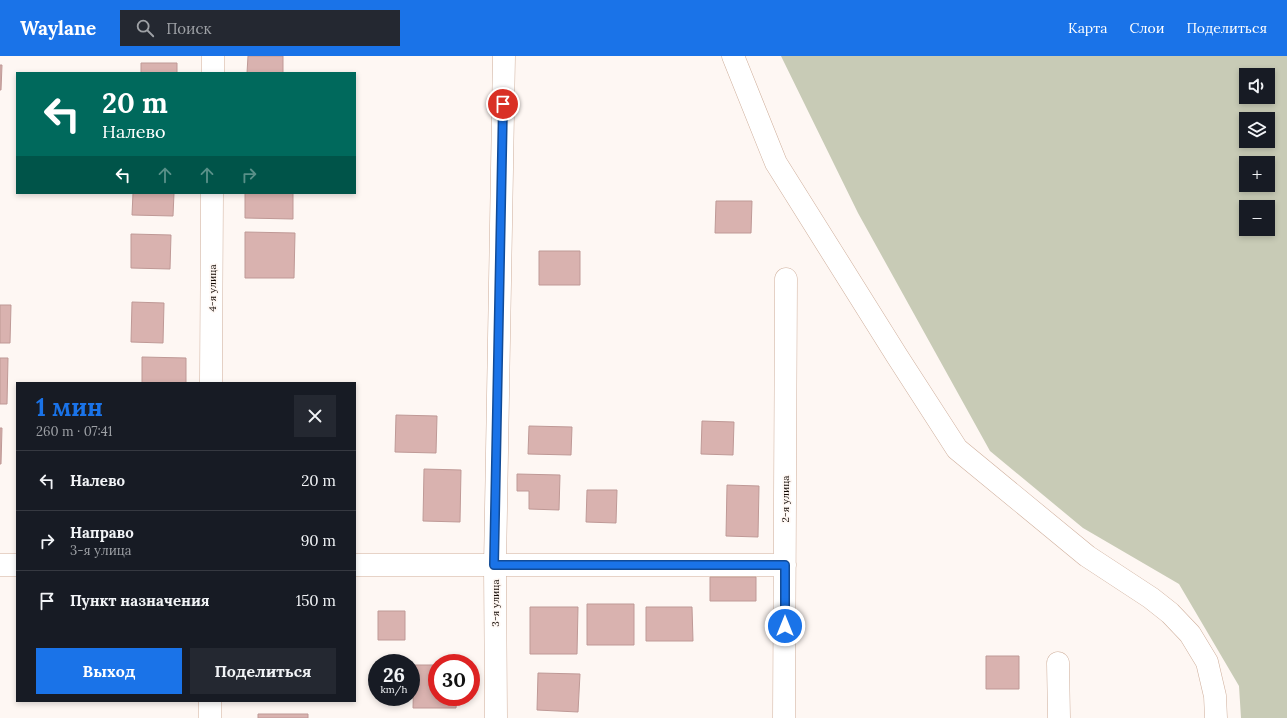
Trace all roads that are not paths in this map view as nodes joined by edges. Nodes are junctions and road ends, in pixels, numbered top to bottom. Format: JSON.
{"nodes":[{"id":1,"x":213,"y":56,"type":"edge"},
{"id":2,"x":504,"y":56,"type":"edge"},
{"id":3,"x":733,"y":56,"type":"edge"},
{"id":4,"x":213,"y":72,"type":"edge"},
{"id":5,"x":212,"y":194,"type":"edge"},
{"id":6,"x":786,"y":279,"type":"dead end"},
{"id":7,"x":211,"y":382,"type":"edge"},
{"id":8,"x":0,"y":565,"type":"edge"},
{"id":9,"x":16,"y":565,"type":"edge"},
{"id":10,"x":356,"y":565,"type":"edge"},
{"id":11,"x":494,"y":565,"type":"junction"},
{"id":12,"x":785,"y":565,"type":"junction"},
{"id":13,"x":1058,"y":663,"type":"dead end"},
{"id":14,"x":210,"y":702,"type":"edge"},
{"id":15,"x":210,"y":718,"type":"edge"},
{"id":16,"x":496,"y":718,"type":"edge"},
{"id":17,"x":784,"y":718,"type":"edge"},
{"id":18,"x":1059,"y":718,"type":"edge"},
{"id":19,"x":1216,"y":718,"type":"edge"}],
"edges":[{"from":1,"to":4,"type":"street"},
{"from":2,"to":11,"type":"street","name":"3-я улица"},
{"from":3,"to":19,"type":"street"},
{"from":5,"to":7,"type":"street","name":"4-я улица"},
{"from":6,"to":12,"type":"street","name":"2-я улица"},
{"from":8,"to":9,"type":"street"},
{"from":10,"to":11,"type":"street"},
{"from":11,"to":12,"type":"street"},
{"from":11,"to":16,"type":"street","name":"3-я улица"},
{"from":12,"to":17,"type":"street","name":"2-я улица"},
{"from":13,"to":18,"type":"street"},
{"from":14,"to":15,"type":"street"}]}
